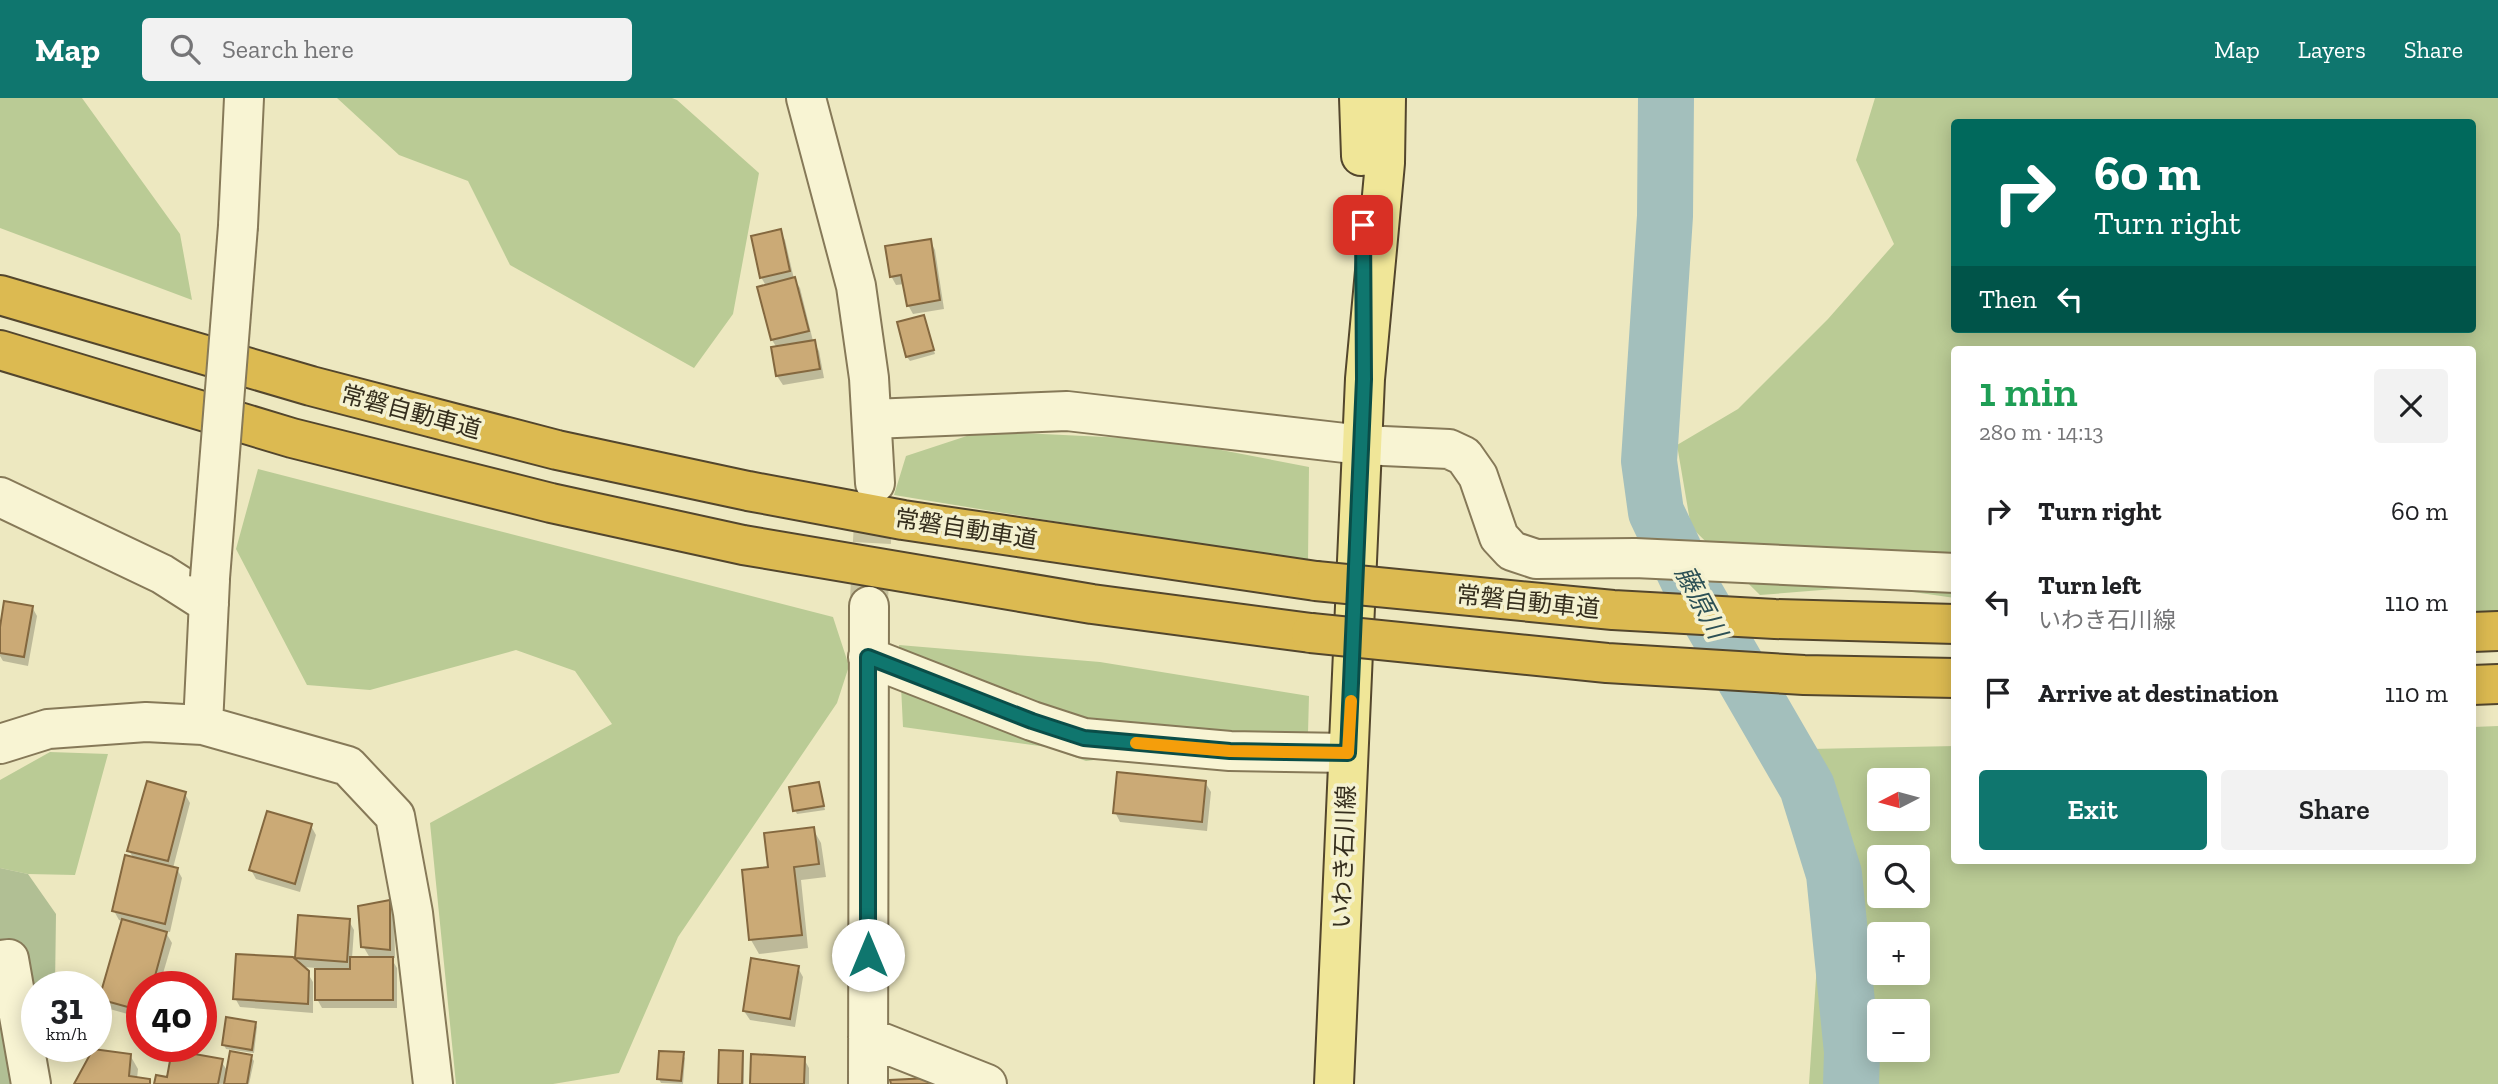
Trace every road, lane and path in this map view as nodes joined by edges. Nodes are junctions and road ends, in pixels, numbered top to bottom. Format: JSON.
{"nodes":[{"id":1,"x":244,"y":98,"type":"edge"},
{"id":2,"x":806,"y":98,"type":"edge"},
{"id":3,"x":1359,"y":98,"type":"edge"},
{"id":4,"x":1386,"y":98,"type":"edge"},
{"id":5,"x":0,"y":295,"type":"edge"},
{"id":6,"x":0,"y":350,"type":"edge"},
{"id":7,"x":1364,"y":379,"type":"junction"},
{"id":8,"x":872,"y":419,"type":"junction"},
{"id":9,"x":1362,"y":445,"type":"junction"},
{"id":10,"x":875,"y":483,"type":"tunnel mouth"},
{"id":11,"x":0,"y":497,"type":"edge"},
{"id":12,"x":1951,"y":573,"type":"edge"},
{"id":13,"x":209,"y":591,"type":"junction"},
{"id":14,"x":869,"y":606,"type":"tunnel mouth"},
{"id":15,"x":1951,"y":624,"type":"edge"},
{"id":16,"x":2498,"y":631,"type":"edge"},
{"id":17,"x":2476,"y":632,"type":"edge"},
{"id":18,"x":868,"y":657,"type":"junction"},
{"id":19,"x":1951,"y":678,"type":"edge"},
{"id":20,"x":2498,"y":684,"type":"edge"},
{"id":21,"x":2476,"y":685,"type":"edge"},
{"id":22,"x":203,"y":725,"type":"junction"},
{"id":23,"x":0,"y":744,"type":"edge"},
{"id":24,"x":1348,"y":753,"type":"junction"},
{"id":25,"x":0,"y":960,"type":"edge"},
{"id":26,"x":868,"y":1037,"type":"junction"},
{"id":27,"x":31,"y":1084,"type":"edge"},
{"id":28,"x":433,"y":1084,"type":"edge"},
{"id":29,"x":868,"y":1084,"type":"edge"},
{"id":30,"x":987,"y":1084,"type":"edge"},
{"id":31,"x":1334,"y":1084,"type":"edge"}],
"edges":[{"from":1,"to":13,"type":"street","bridge":true},
{"from":2,"to":8,"type":"street"},
{"from":3,"to":7,"type":"main road","name":"いわき石川線"},
{"from":4,"to":7,"type":"main road","name":"いわき石川線"},
{"from":5,"to":15,"type":"highway","name":"常磐自動車道","bridge":true},
{"from":6,"to":19,"type":"highway","bridge":true},
{"from":7,"to":9,"type":"main road","name":"いわき石川線"},
{"from":8,"to":9,"type":"street"},
{"from":8,"to":10,"type":"street"},
{"from":9,"to":12,"type":"street"},
{"from":9,"to":24,"type":"main road","name":"いわき石川線"},
{"from":11,"to":13,"type":"street"},
{"from":13,"to":22,"type":"street"},
{"from":14,"to":18,"type":"street"},
{"from":16,"to":17,"type":"highway"},
{"from":18,"to":24,"type":"street"},
{"from":18,"to":26,"type":"street"},
{"from":20,"to":21,"type":"highway"},
{"from":22,"to":23,"type":"street"},
{"from":22,"to":28,"type":"street"},
{"from":24,"to":31,"type":"main road","name":"いわき石川線"},
{"from":25,"to":27,"type":"street"},
{"from":26,"to":29,"type":"street"},
{"from":26,"to":30,"type":"street"}]}
